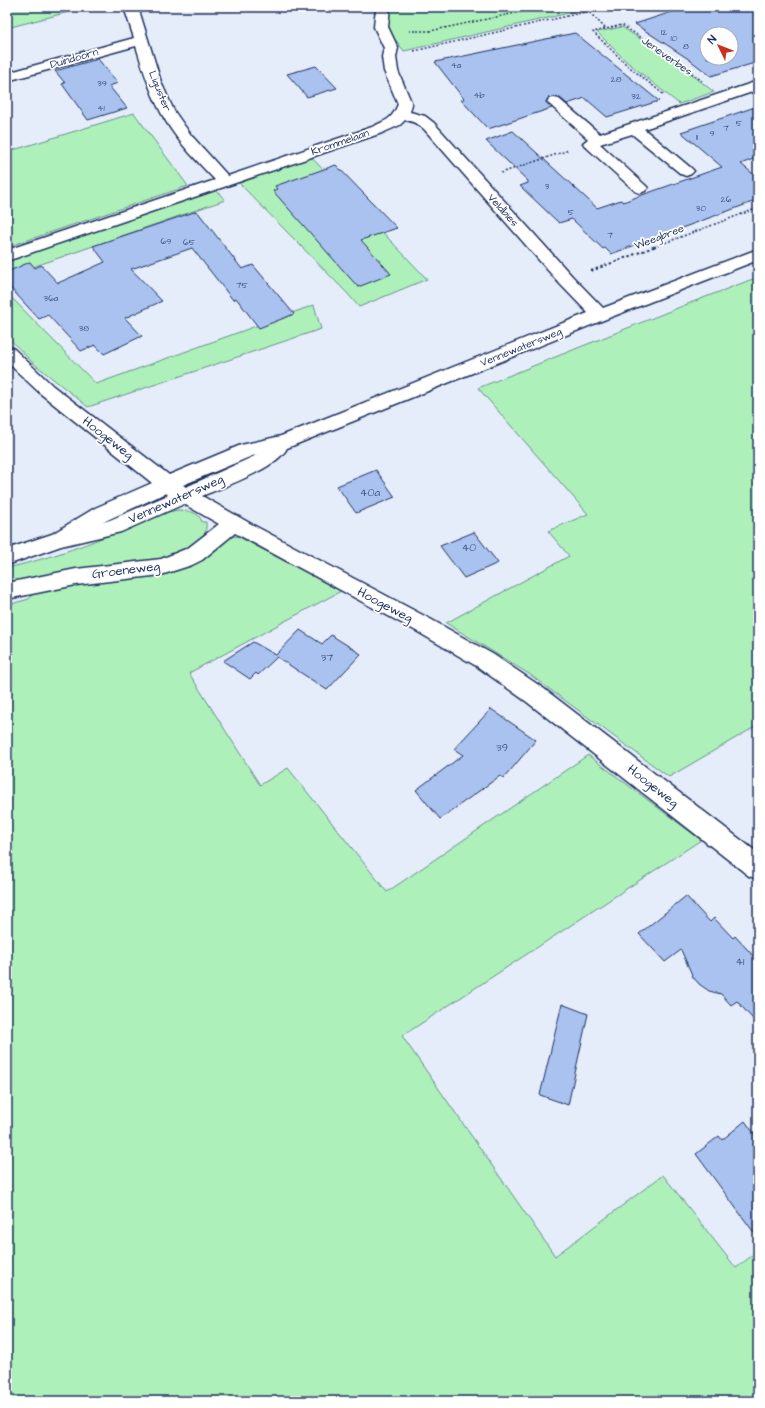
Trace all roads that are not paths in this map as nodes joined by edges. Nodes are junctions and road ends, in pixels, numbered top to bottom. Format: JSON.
{"nodes":[{"id":1,"x":131,"y":7,"type":"edge"},
{"id":2,"x":383,"y":7,"type":"edge"},
{"id":3,"x":140,"y":40,"type":"junction"},
{"id":4,"x":7,"y":77,"type":"edge"},
{"id":5,"x":758,"y":85,"type":"edge"},
{"id":6,"x":554,"y":102,"type":"dead end"},
{"id":7,"x":401,"y":116,"type":"junction"},
{"id":8,"x":634,"y":128,"type":"junction"},
{"id":9,"x":594,"y":141,"type":"junction"},
{"id":10,"x":686,"y":171,"type":"dead end"},
{"id":11,"x":224,"y":182,"type":"junction"},
{"id":12,"x":640,"y":188,"type":"dead end"},
{"id":13,"x":758,"y":254,"type":"edge"},
{"id":14,"x":7,"y":256,"type":"edge"},
{"id":15,"x":600,"y":315,"type":"junction"},
{"id":16,"x":7,"y":352,"type":"edge"},
{"id":17,"x":285,"y":442,"type":"junction"},
{"id":18,"x":167,"y":484,"type":"junction"},
{"id":19,"x":184,"y":495,"type":"junction"},
{"id":20,"x":234,"y":523,"type":"junction"},
{"id":21,"x":59,"y":539,"type":"junction"},
{"id":22,"x":7,"y":557,"type":"edge"},
{"id":23,"x":7,"y":591,"type":"edge"},
{"id":24,"x":758,"y":868,"type":"edge"}],
"edges":[{"from":1,"to":3,"type":"street","name":"Liguster"},
{"from":2,"to":7,"type":"street"},
{"from":3,"to":4,"type":"street","name":"Duindoorn"},
{"from":3,"to":11,"type":"street","name":"Liguster"},
{"from":5,"to":8,"type":"street"},
{"from":6,"to":9,"type":"street"},
{"from":7,"to":11,"type":"street","name":"Krommelaan"},
{"from":7,"to":15,"type":"street","name":"Veldbies"},
{"from":8,"to":9,"type":"street"},
{"from":8,"to":10,"type":"street"},
{"from":9,"to":12,"type":"street"},
{"from":11,"to":14,"type":"street","name":"Krommelaan"},
{"from":13,"to":15,"type":"street","name":"Vennewatersweg"},
{"from":15,"to":17,"type":"street","name":"Vennewatersweg"},
{"from":16,"to":18,"type":"street","name":"Hoogeweg"},
{"from":17,"to":18,"type":"street","name":"Vennewatersweg"},
{"from":17,"to":19,"type":"street","name":"Vennewatersweg"},
{"from":18,"to":19,"type":"street","name":"Hoogeweg"},
{"from":18,"to":21,"type":"street","name":"Vennewatersweg"},
{"from":19,"to":20,"type":"street","name":"Hoogeweg"},
{"from":19,"to":21,"type":"street","name":"Vennewatersweg"},
{"from":20,"to":23,"type":"street","name":"Groeneweg"},
{"from":20,"to":24,"type":"street","name":"Hoogeweg"},
{"from":21,"to":22,"type":"street","name":"Vennewatersweg"}]}
